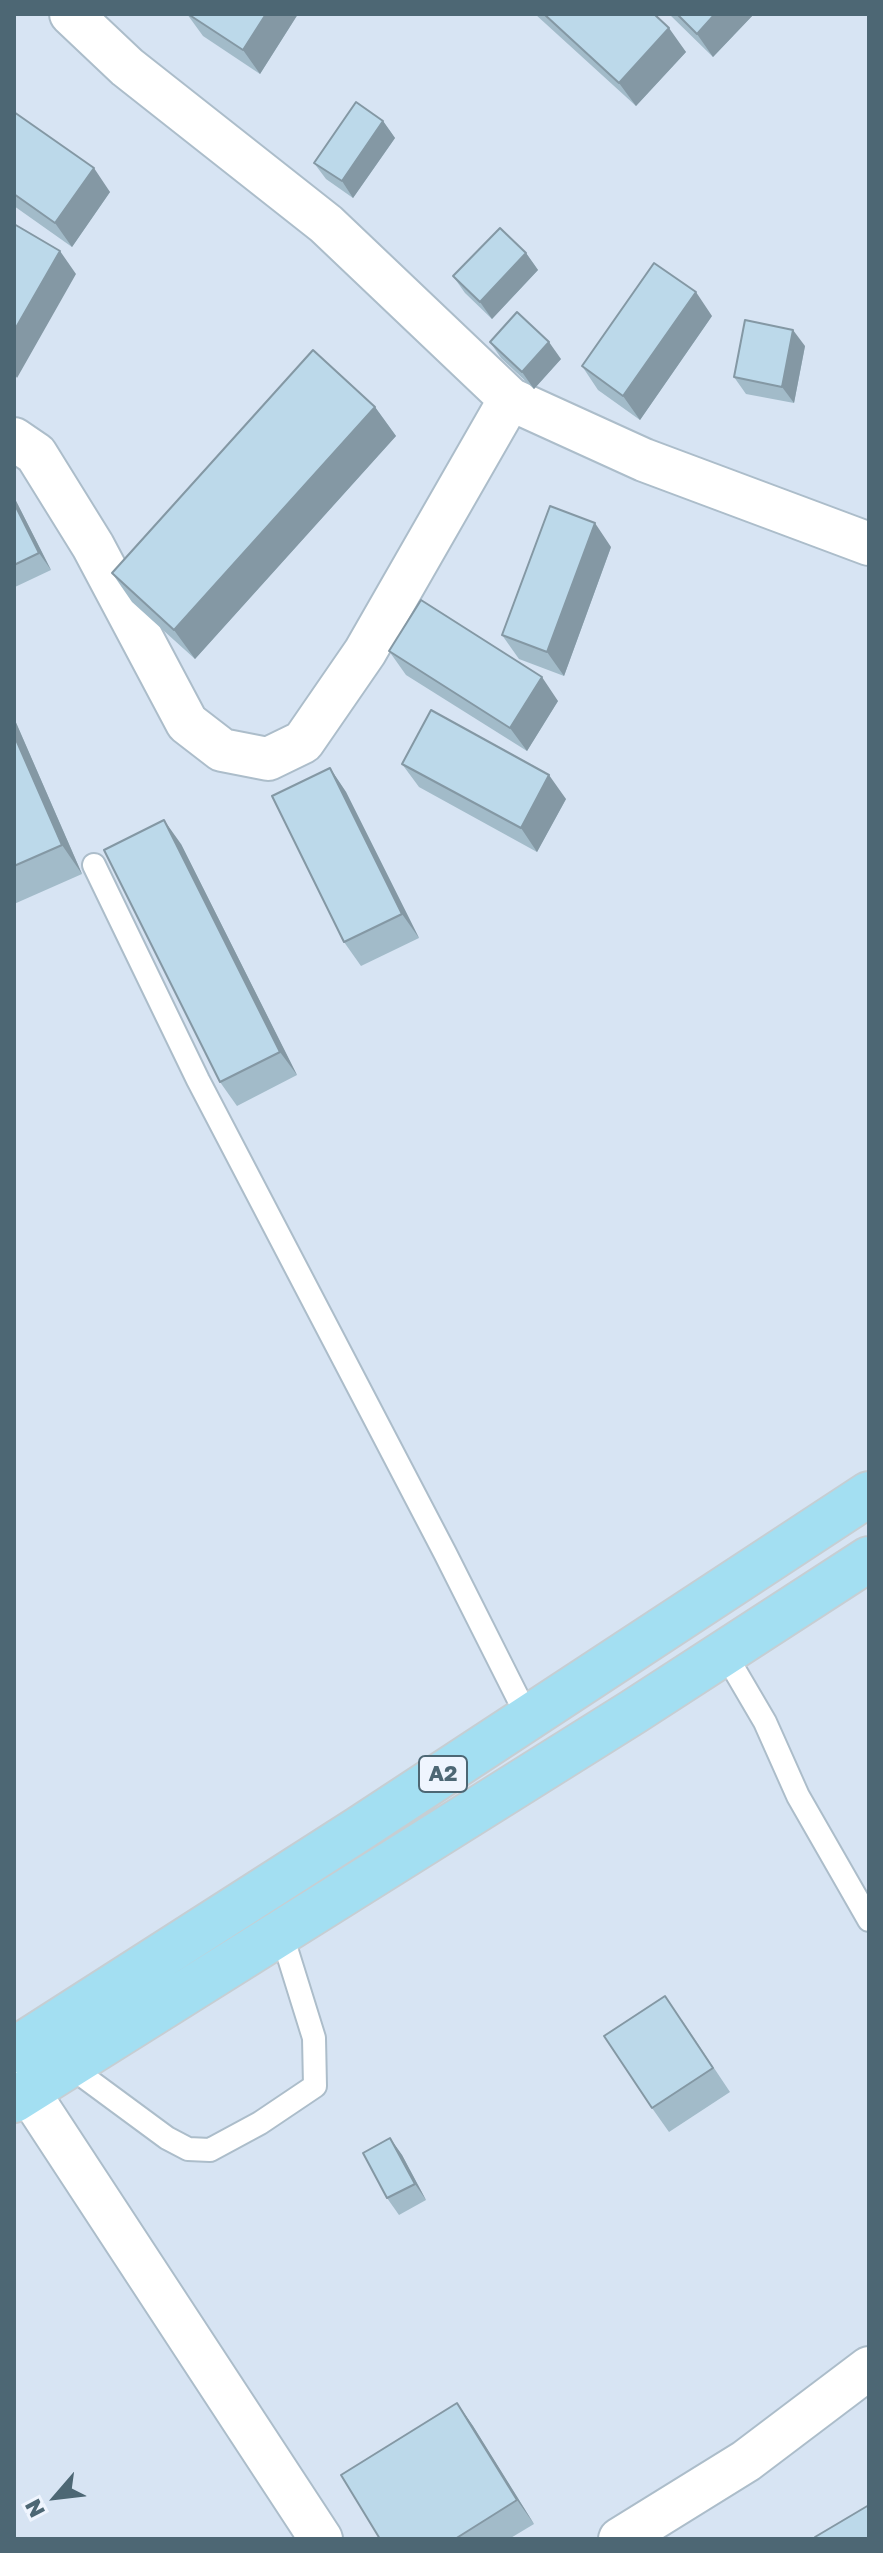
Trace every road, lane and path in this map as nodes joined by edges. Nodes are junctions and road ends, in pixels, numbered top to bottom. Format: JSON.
{"nodes":[{"id":1,"x":71,"y":14,"type":"edge"},
{"id":2,"x":510,"y":399,"type":"junction"},
{"id":3,"x":14,"y":439,"type":"edge"},
{"id":4,"x":869,"y":544,"type":"edge"},
{"id":5,"x":94,"y":865,"type":"dead end"},
{"id":6,"x":869,"y":1494,"type":"edge"},
{"id":7,"x":869,"y":1559,"type":"edge"},
{"id":8,"x":724,"y":1652,"type":"junction"},
{"id":9,"x":528,"y":1718,"type":"junction"},
{"id":10,"x":869,"y":1920,"type":"edge"},
{"id":11,"x":281,"y":1932,"type":"junction"},
{"id":12,"x":68,"y":2065,"type":"junction"},
{"id":13,"x":18,"y":2080,"type":"edge"},
{"id":14,"x":869,"y":2368,"type":"edge"},
{"id":15,"x":321,"y":2539,"type":"edge"},
{"id":16,"x":620,"y":2539,"type":"edge"}],
"edges":[{"from":1,"to":2,"type":"street"},
{"from":2,"to":3,"type":"street"},
{"from":2,"to":4,"type":"street"},
{"from":5,"to":9,"type":"lane"},
{"from":6,"to":9,"type":"highway","number":"A2"},
{"from":7,"to":8,"type":"highway","number":"A2"},
{"from":8,"to":10,"type":"lane"},
{"from":8,"to":11,"type":"highway","number":"A2"},
{"from":9,"to":13,"type":"highway","number":"A2"},
{"from":11,"to":12,"type":"highway","number":"A2"},
{"from":11,"to":12,"type":"lane"},
{"from":12,"to":13,"type":"highway","number":"A2"},
{"from":13,"to":15,"type":"street"},
{"from":14,"to":16,"type":"street"}]}
